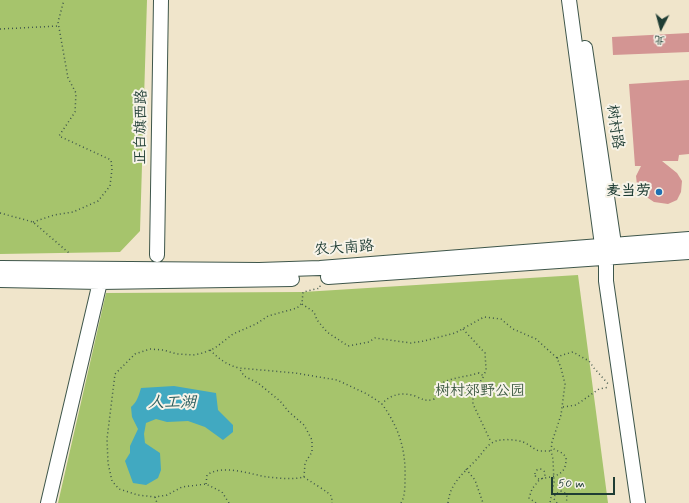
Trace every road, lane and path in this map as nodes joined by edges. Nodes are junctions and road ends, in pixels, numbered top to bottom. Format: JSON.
{"nodes":[{"id":1,"x":64,"y":0,"type":"edge"},
{"id":2,"x":161,"y":0,"type":"edge"},
{"id":3,"x":569,"y":0,"type":"edge"},
{"id":4,"x":578,"y":0,"type":"edge"},
{"id":5,"x":59,"y":26,"type":"junction"},
{"id":6,"x":0,"y":29,"type":"edge"},
{"id":7,"x":0,"y":213,"type":"edge"},
{"id":8,"x":33,"y":222,"type":"junction"},
{"id":9,"x":689,"y":239,"type":"edge"},
{"id":10,"x":608,"y":249,"type":"junction"},
{"id":11,"x":689,"y":252,"type":"edge"},
{"id":12,"x":69,"y":253,"type":"dead end"},
{"id":13,"x":157,"y":255,"type":"dead end"},
{"id":14,"x":0,"y":268,"type":"edge"},
{"id":15,"x":0,"y":280,"type":"edge"},
{"id":16,"x":100,"y":282,"type":"junction"},
{"id":17,"x":320,"y":288,"type":"dead end"},
{"id":18,"x":302,"y":303,"type":"junction"},
{"id":19,"x":463,"y":329,"type":"junction"},
{"id":20,"x":210,"y":350,"type":"junction"},
{"id":21,"x":557,"y":358,"type":"junction"},
{"id":22,"x":239,"y":368,"type":"junction"},
{"id":23,"x":484,"y":376,"type":"junction"},
{"id":24,"x":382,"y":404,"type":"junction"},
{"id":25,"x":563,"y":406,"type":"junction"},
{"id":26,"x":491,"y":442,"type":"junction"},
{"id":27,"x":552,"y":448,"type":"junction"},
{"id":28,"x":551,"y":451,"type":"junction"},
{"id":29,"x":466,"y":470,"type":"junction"},
{"id":30,"x":304,"y":477,"type":"junction"},
{"id":31,"x":554,"y":477,"type":"junction"},
{"id":32,"x":540,"y":479,"type":"junction"},
{"id":33,"x":206,"y":484,"type":"junction"},
{"id":34,"x":552,"y":491,"type":"junction"},
{"id":35,"x":556,"y":493,"type":"junction"},
{"id":36,"x":154,"y":497,"type":"junction"},
{"id":37,"x":48,"y":503,"type":"edge"},
{"id":38,"x":158,"y":503,"type":"edge"},
{"id":39,"x":229,"y":503,"type":"edge"},
{"id":40,"x":332,"y":503,"type":"edge"},
{"id":41,"x":401,"y":503,"type":"edge"},
{"id":42,"x":448,"y":503,"type":"edge"},
{"id":43,"x":484,"y":503,"type":"edge"},
{"id":44,"x":536,"y":503,"type":"edge"},
{"id":45,"x":550,"y":503,"type":"edge"},
{"id":46,"x":556,"y":503,"type":"edge"},
{"id":47,"x":565,"y":503,"type":"edge"},
{"id":48,"x":638,"y":503,"type":"edge"}],
"edges":[{"from":1,"to":5,"type":"path"},
{"from":2,"to":13,"type":"main road","name":"正白旗西路"},
{"from":3,"to":10,"type":"main road","name":"树村路"},
{"from":4,"to":10,"type":"main road","name":"树村路"},
{"from":5,"to":6,"type":"path"},
{"from":5,"to":8,"type":"path"},
{"from":7,"to":8,"type":"path"},
{"from":8,"to":12,"type":"path"},
{"from":9,"to":10,"type":"main road","name":"农大南路"},
{"from":10,"to":11,"type":"main road","name":"农大南路"},
{"from":10,"to":14,"type":"main road","name":"农大南路"},
{"from":10,"to":16,"type":"main road","name":"农大南路"},
{"from":10,"to":48,"type":"main road","name":"树村路"},
{"from":15,"to":16,"type":"main road","name":"农大南路"},
{"from":16,"to":37,"type":"main road"},
{"from":17,"to":18,"type":"path"},
{"from":18,"to":19,"type":"path"},
{"from":18,"to":20,"type":"path"},
{"from":19,"to":21,"type":"path"},
{"from":19,"to":23,"type":"path"},
{"from":20,"to":22,"type":"path"},
{"from":20,"to":36,"type":"path"},
{"from":21,"to":25,"type":"path"},
{"from":21,"to":25,"type":"path"},
{"from":22,"to":24,"type":"path"},
{"from":22,"to":30,"type":"path"},
{"from":23,"to":24,"type":"path"},
{"from":23,"to":26,"type":"path"},
{"from":24,"to":41,"type":"path"},
{"from":25,"to":27,"type":"path"},
{"from":26,"to":28,"type":"path"},
{"from":26,"to":29,"type":"path"},
{"from":27,"to":28,"type":"path"},
{"from":27,"to":31,"type":"path"},
{"from":28,"to":31,"type":"path"},
{"from":29,"to":42,"type":"path"},
{"from":29,"to":43,"type":"path"},
{"from":30,"to":33,"type":"path"},
{"from":30,"to":40,"type":"path"},
{"from":31,"to":32,"type":"path"},
{"from":31,"to":34,"type":"path"},
{"from":32,"to":32,"type":"path"},
{"from":32,"to":44,"type":"path"},
{"from":33,"to":36,"type":"path"},
{"from":33,"to":39,"type":"path"},
{"from":34,"to":35,"type":"path"},
{"from":34,"to":45,"type":"path"},
{"from":35,"to":46,"type":"path"},
{"from":35,"to":47,"type":"path"},
{"from":36,"to":38,"type":"path"}]}
